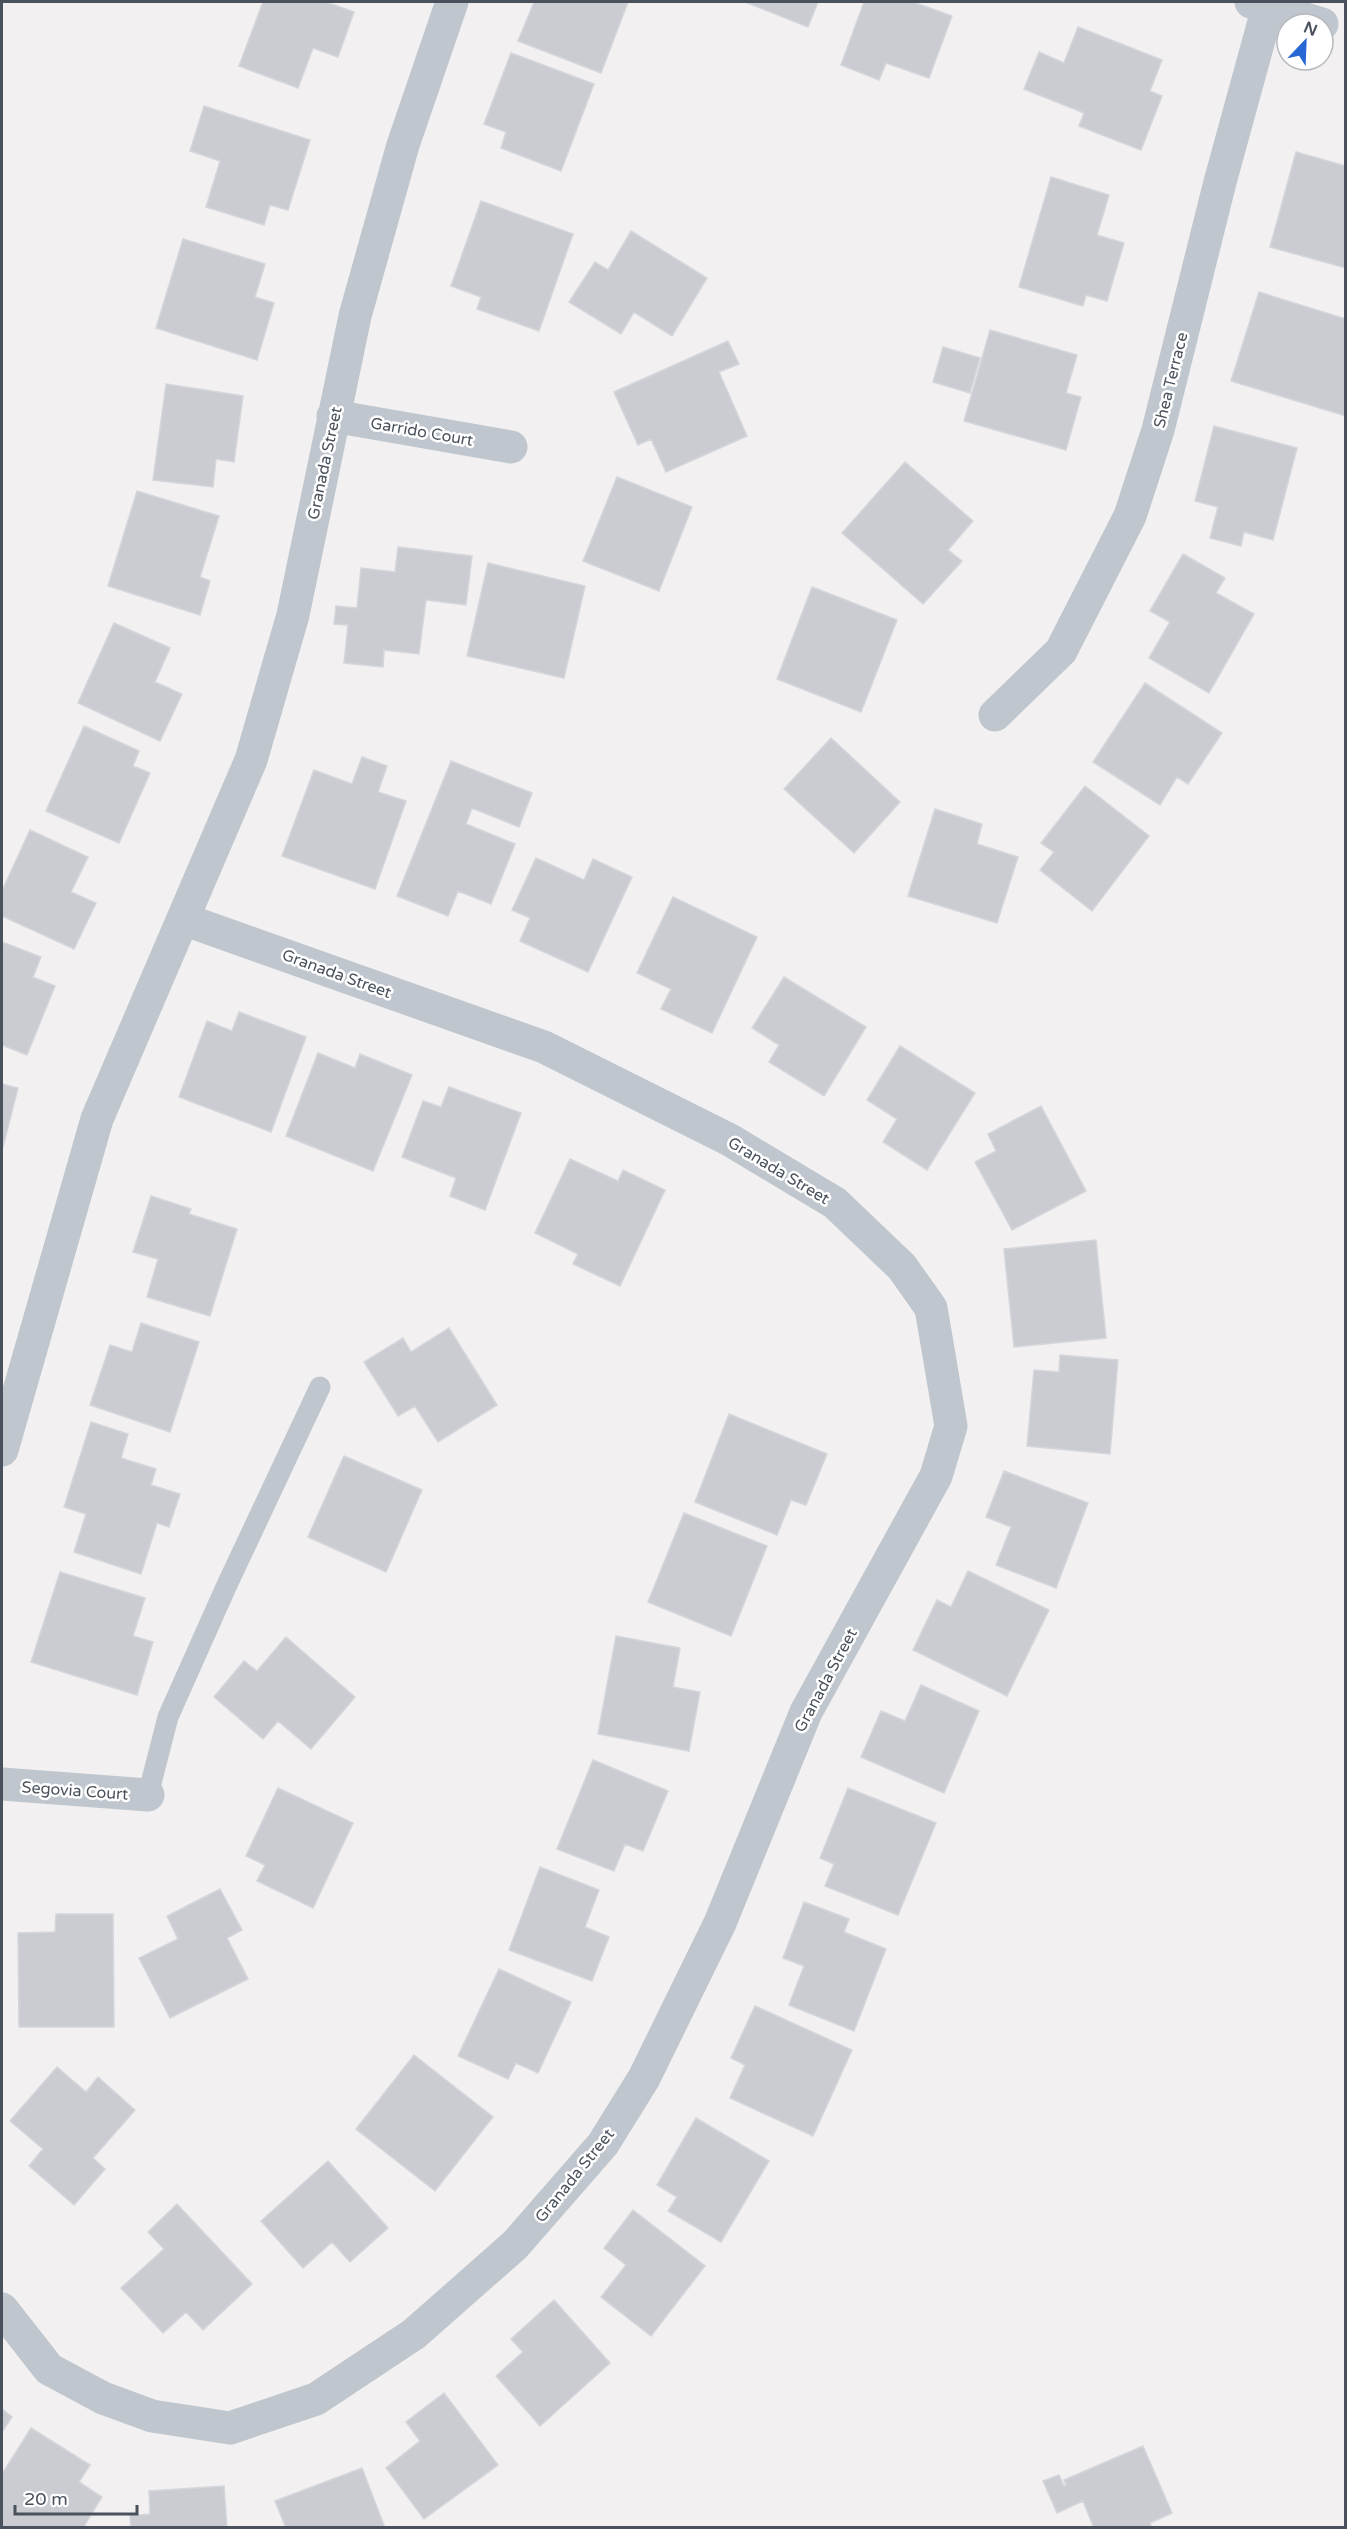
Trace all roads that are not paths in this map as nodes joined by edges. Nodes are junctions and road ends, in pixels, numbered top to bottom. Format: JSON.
{"nodes":[{"id":1,"x":452,"y":2,"type":"edge"},
{"id":2,"x":1260,"y":4,"type":"edge"},
{"id":3,"x":1285,"y":12,"type":"edge"},
{"id":4,"x":333,"y":416,"type":"junction"},
{"id":5,"x":511,"y":447,"type":"dead end"},
{"id":6,"x":995,"y":716,"type":"dead end"},
{"id":7,"x":183,"y":919,"type":"junction"},
{"id":8,"x":320,"y":1387,"type":"dead end"},
{"id":9,"x":2,"y":1450,"type":"edge"},
{"id":10,"x":2,"y":1784,"type":"edge"},
{"id":11,"x":148,"y":1795,"type":"joint"},
{"id":12,"x":2,"y":2309,"type":"edge"}],
"edges":[{"from":1,"to":4,"type":"street","name":"Granada Street"},
{"from":2,"to":3,"type":"street"},
{"from":2,"to":6,"type":"street","name":"Shea Terrace"},
{"from":4,"to":5,"type":"street","name":"Garrido Court"},
{"from":4,"to":7,"type":"street","name":"Granada Street"},
{"from":7,"to":9,"type":"street","name":"Granada Street"},
{"from":7,"to":12,"type":"street","name":"Granada Street"},
{"from":8,"to":11,"type":"lane"},
{"from":10,"to":11,"type":"street","name":"Segovia Court"}]}
